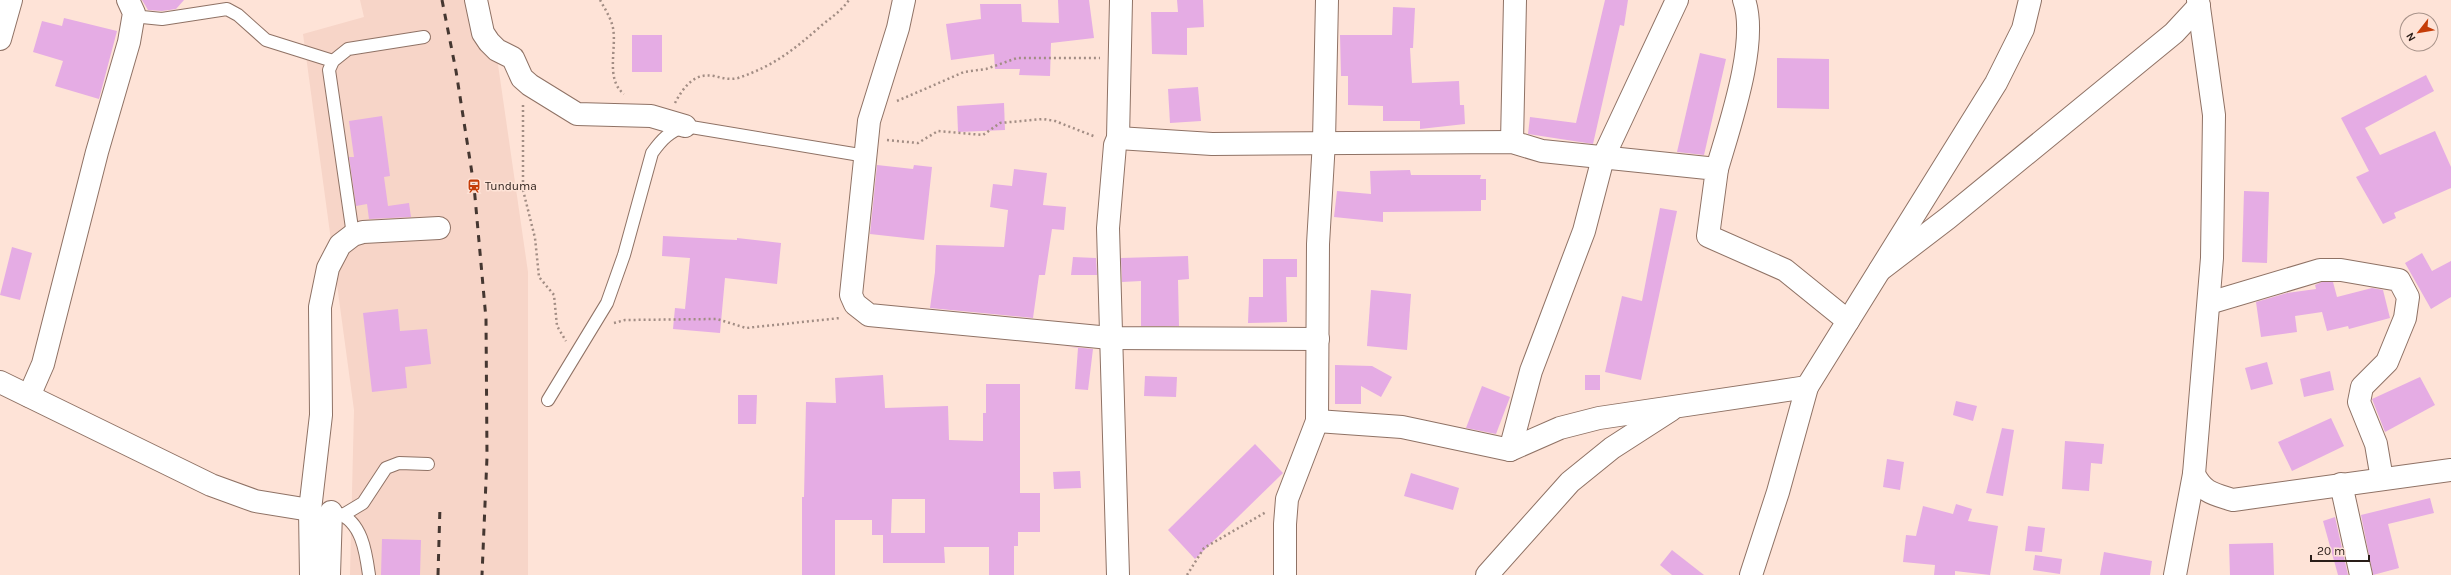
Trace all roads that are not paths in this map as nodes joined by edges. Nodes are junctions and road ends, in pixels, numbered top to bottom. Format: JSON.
{"nodes":[{"id":1,"x":11,"y":0,"type":"edge"},
{"id":2,"x":476,"y":0,"type":"edge"},
{"id":3,"x":904,"y":0,"type":"edge"},
{"id":4,"x":1121,"y":0,"type":"edge"},
{"id":5,"x":1327,"y":0,"type":"edge"},
{"id":6,"x":1515,"y":0,"type":"edge"},
{"id":7,"x":1677,"y":0,"type":"edge"},
{"id":8,"x":1744,"y":0,"type":"edge"},
{"id":9,"x":2030,"y":0,"type":"edge"},
{"id":10,"x":2199,"y":3,"type":"edge"},
{"id":11,"x":131,"y":6,"type":"edge"},
{"id":12,"x":424,"y":36,"type":"dead end"},
{"id":13,"x":0,"y":39,"type":"edge"},
{"id":14,"x":333,"y":61,"type":"junction"},
{"id":15,"x":675,"y":123,"type":"junction"},
{"id":16,"x":1117,"y":141,"type":"junction"},
{"id":17,"x":1324,"y":142,"type":"junction"},
{"id":18,"x":1512,"y":142,"type":"junction"},
{"id":19,"x":867,"y":148,"type":"junction"},
{"id":20,"x":1603,"y":158,"type":"junction"},
{"id":21,"x":1717,"y":169,"type":"junction"},
{"id":22,"x":440,"y":228,"type":"dead end"},
{"id":23,"x":353,"y":235,"type":"junction"},
{"id":24,"x":1879,"y":271,"type":"junction"},
{"id":25,"x":2208,"y":303,"type":"junction"},
{"id":26,"x":1848,"y":321,"type":"junction"},
{"id":27,"x":1110,"y":338,"type":"junction"},
{"id":28,"x":1318,"y":340,"type":"junction"},
{"id":29,"x":0,"y":382,"type":"edge"},
{"id":30,"x":1807,"y":387,"type":"junction"},
{"id":31,"x":29,"y":396,"type":"junction"},
{"id":32,"x":548,"y":400,"type":"dead end"},
{"id":33,"x":1679,"y":405,"type":"junction"},
{"id":34,"x":1317,"y":421,"type":"junction"},
{"id":35,"x":1510,"y":450,"type":"junction"},
{"id":36,"x":428,"y":464,"type":"dead end"},
{"id":37,"x":2451,"y":470,"type":"edge"},
{"id":38,"x":2194,"y":474,"type":"junction"},
{"id":39,"x":2382,"y":479,"type":"junction"},
{"id":40,"x":2341,"y":484,"type":"junction"},
{"id":41,"x":310,"y":510,"type":"junction"},
{"id":42,"x":337,"y":514,"type":"junction"},
{"id":43,"x":311,"y":575,"type":"edge"},
{"id":44,"x":329,"y":575,"type":"edge"},
{"id":45,"x":370,"y":575,"type":"edge"},
{"id":46,"x":1118,"y":575,"type":"edge"},
{"id":47,"x":1285,"y":575,"type":"edge"},
{"id":48,"x":1487,"y":575,"type":"edge"},
{"id":49,"x":1751,"y":575,"type":"edge"},
{"id":50,"x":2175,"y":575,"type":"edge"},
{"id":51,"x":2361,"y":575,"type":"edge"}],
"edges":[{"from":1,"to":13,"type":"street"},
{"from":2,"to":15,"type":"street"},
{"from":3,"to":19,"type":"street"},
{"from":4,"to":16,"type":"street"},
{"from":5,"to":17,"type":"street"},
{"from":6,"to":18,"type":"street"},
{"from":7,"to":20,"type":"street"},
{"from":8,"to":21,"type":"street"},
{"from":9,"to":24,"type":"street"},
{"from":10,"to":24,"type":"street"},
{"from":10,"to":25,"type":"street"},
{"from":11,"to":14,"type":"lane"},
{"from":11,"to":31,"type":"street"},
{"from":12,"to":14,"type":"lane"},
{"from":14,"to":23,"type":"lane"},
{"from":15,"to":19,"type":"lane"},
{"from":15,"to":32,"type":"lane"},
{"from":16,"to":17,"type":"street"},
{"from":16,"to":27,"type":"street"},
{"from":17,"to":18,"type":"street"},
{"from":17,"to":28,"type":"street"},
{"from":18,"to":20,"type":"street"},
{"from":19,"to":27,"type":"street"},
{"from":20,"to":21,"type":"street"},
{"from":20,"to":35,"type":"street"},
{"from":21,"to":26,"type":"street"},
{"from":22,"to":23,"type":"street"},
{"from":23,"to":41,"type":"street"},
{"from":24,"to":26,"type":"street"},
{"from":25,"to":38,"type":"street"},
{"from":25,"to":39,"type":"street"},
{"from":26,"to":30,"type":"street"},
{"from":27,"to":28,"type":"street"},
{"from":27,"to":46,"type":"street"},
{"from":28,"to":34,"type":"street"},
{"from":29,"to":31,"type":"street"},
{"from":30,"to":33,"type":"street"},
{"from":30,"to":49,"type":"street"},
{"from":31,"to":41,"type":"street"},
{"from":33,"to":35,"type":"street"},
{"from":33,"to":48,"type":"street"},
{"from":34,"to":35,"type":"street"},
{"from":34,"to":47,"type":"street"},
{"from":36,"to":42,"type":"lane"},
{"from":37,"to":39,"type":"street"},
{"from":38,"to":40,"type":"street"},
{"from":38,"to":50,"type":"street"},
{"from":39,"to":40,"type":"street"},
{"from":40,"to":51,"type":"street"},
{"from":41,"to":42,"type":"lane"},
{"from":41,"to":43,"type":"street"},
{"from":42,"to":44,"type":"street"},
{"from":42,"to":45,"type":"lane"}]}
